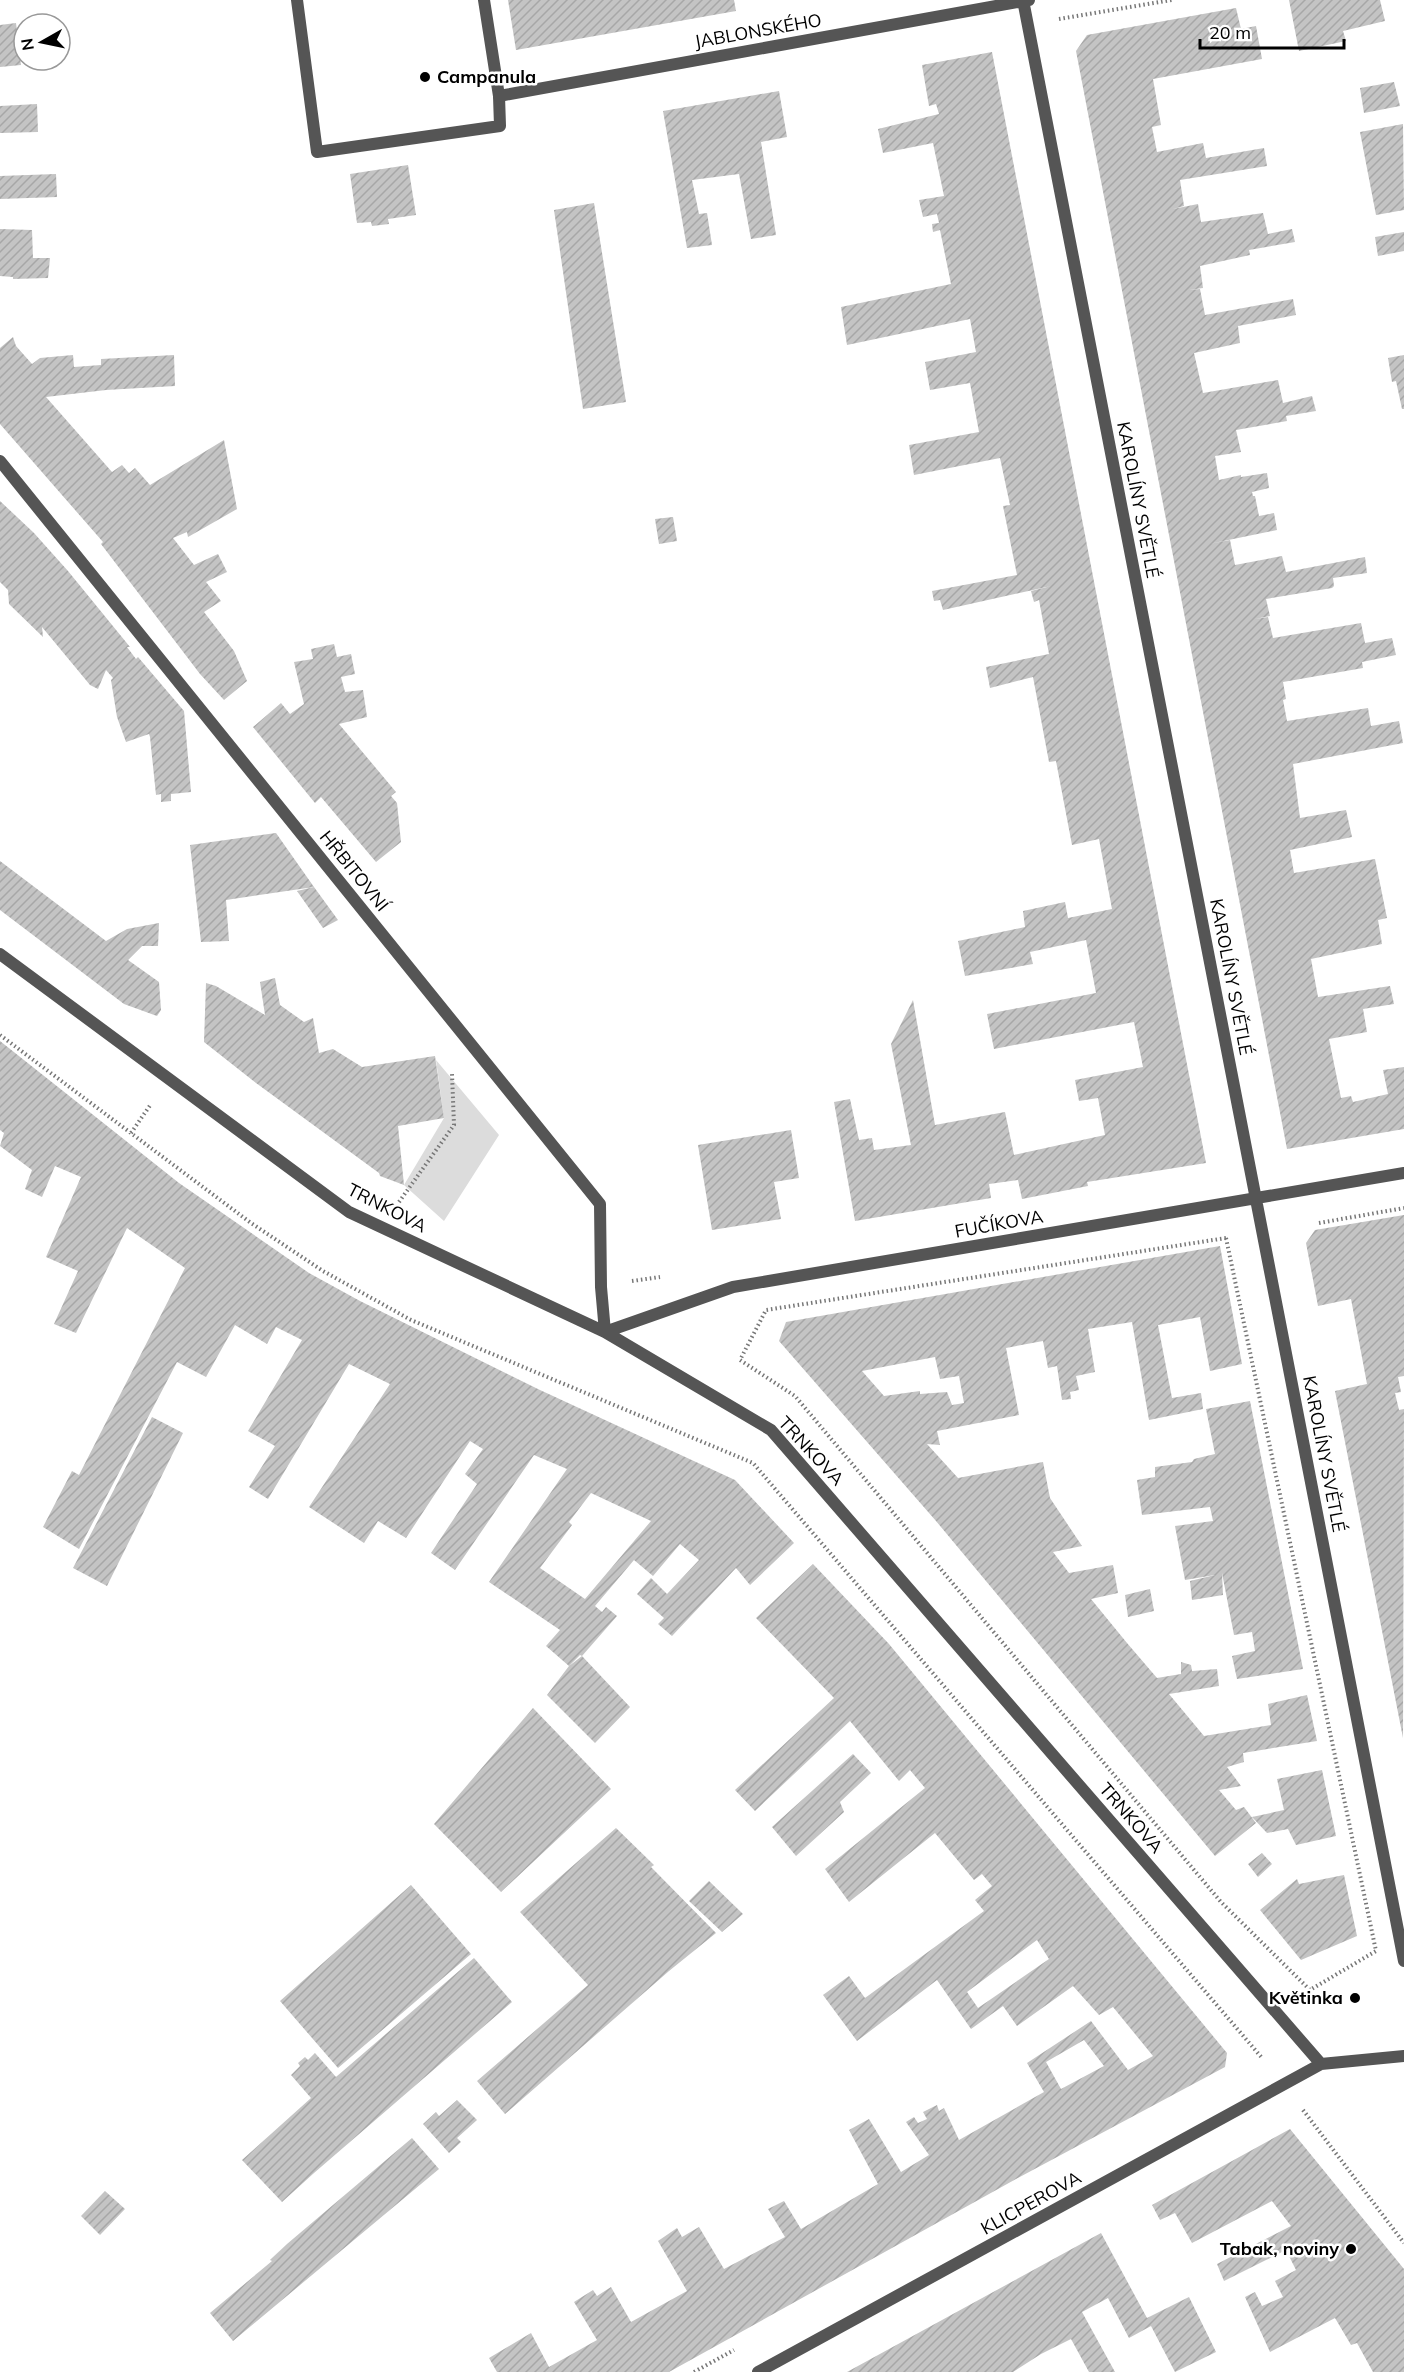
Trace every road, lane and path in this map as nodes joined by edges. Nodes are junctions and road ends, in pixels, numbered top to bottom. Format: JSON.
{"nodes":[{"id":1,"x":297,"y":0,"type":"edge"},
{"id":2,"x":484,"y":0,"type":"edge"},
{"id":3,"x":1172,"y":0,"type":"edge"},
{"id":4,"x":1026,"y":1,"type":"edge"},
{"id":5,"x":1053,"y":20,"type":"dead end"},
{"id":6,"x":499,"y":96,"type":"junction"},
{"id":7,"x":0,"y":461,"type":"edge"},
{"id":8,"x":0,"y":954,"type":"edge"},
{"id":9,"x":451,"y":1020,"type":"junction"},
{"id":10,"x":0,"y":1035,"type":"edge"},
{"id":11,"x":1404,"y":1173,"type":"edge"},
{"id":12,"x":1256,"y":1199,"type":"junction"},
{"id":13,"x":382,"y":1227,"type":"junction"},
{"id":14,"x":671,"y":1275,"type":"dead end"},
{"id":15,"x":601,"y":1287,"type":"junction"},
{"id":16,"x":605,"y":1332,"type":"junction"},
{"id":17,"x":740,"y":1360,"type":"joint"},
{"id":18,"x":1404,"y":1961,"type":"edge"},
{"id":19,"x":1404,"y":2056,"type":"edge"},
{"id":20,"x":1321,"y":2064,"type":"junction"},
{"id":21,"x":1285,"y":2085,"type":"junction"},
{"id":22,"x":1404,"y":2243,"type":"edge"},
{"id":23,"x":758,"y":2372,"type":"edge"}],
"edges":[{"from":1,"to":6,"type":"street"},
{"from":2,"to":6,"type":"street"},
{"from":3,"to":5,"type":"path"},
{"from":4,"to":6,"type":"street","name":"JABLONSKÉHO"},
{"from":4,"to":12,"type":"street","name":"KAROLÍNY SVĚTLÉ"},
{"from":7,"to":9,"type":"street","name":"HŘBITOVNÍ"},
{"from":8,"to":13,"type":"street","name":"TRNKOVA"},
{"from":9,"to":13,"type":"path"},
{"from":9,"to":15,"type":"street","name":"HŘBITOVNÍ"},
{"from":10,"to":21,"type":"path"},
{"from":11,"to":12,"type":"street","name":"FUČÍKOVA"},
{"from":12,"to":16,"type":"street","name":"FUČÍKOVA"},
{"from":12,"to":18,"type":"street","name":"KAROLÍNY SVĚTLÉ"},
{"from":13,"to":16,"type":"street","name":"TRNKOVA"},
{"from":14,"to":15,"type":"path"},
{"from":15,"to":16,"type":"street","name":"HŘBITOVNÍ"},
{"from":16,"to":20,"type":"street","name":"TRNKOVA"},
{"from":17,"to":17,"type":"path"},
{"from":19,"to":20,"type":"street"},
{"from":20,"to":21,"type":"street","name":"KLICPEROVA"},
{"from":21,"to":22,"type":"path"},
{"from":21,"to":23,"type":"street","name":"KLICPEROVA"}]}
